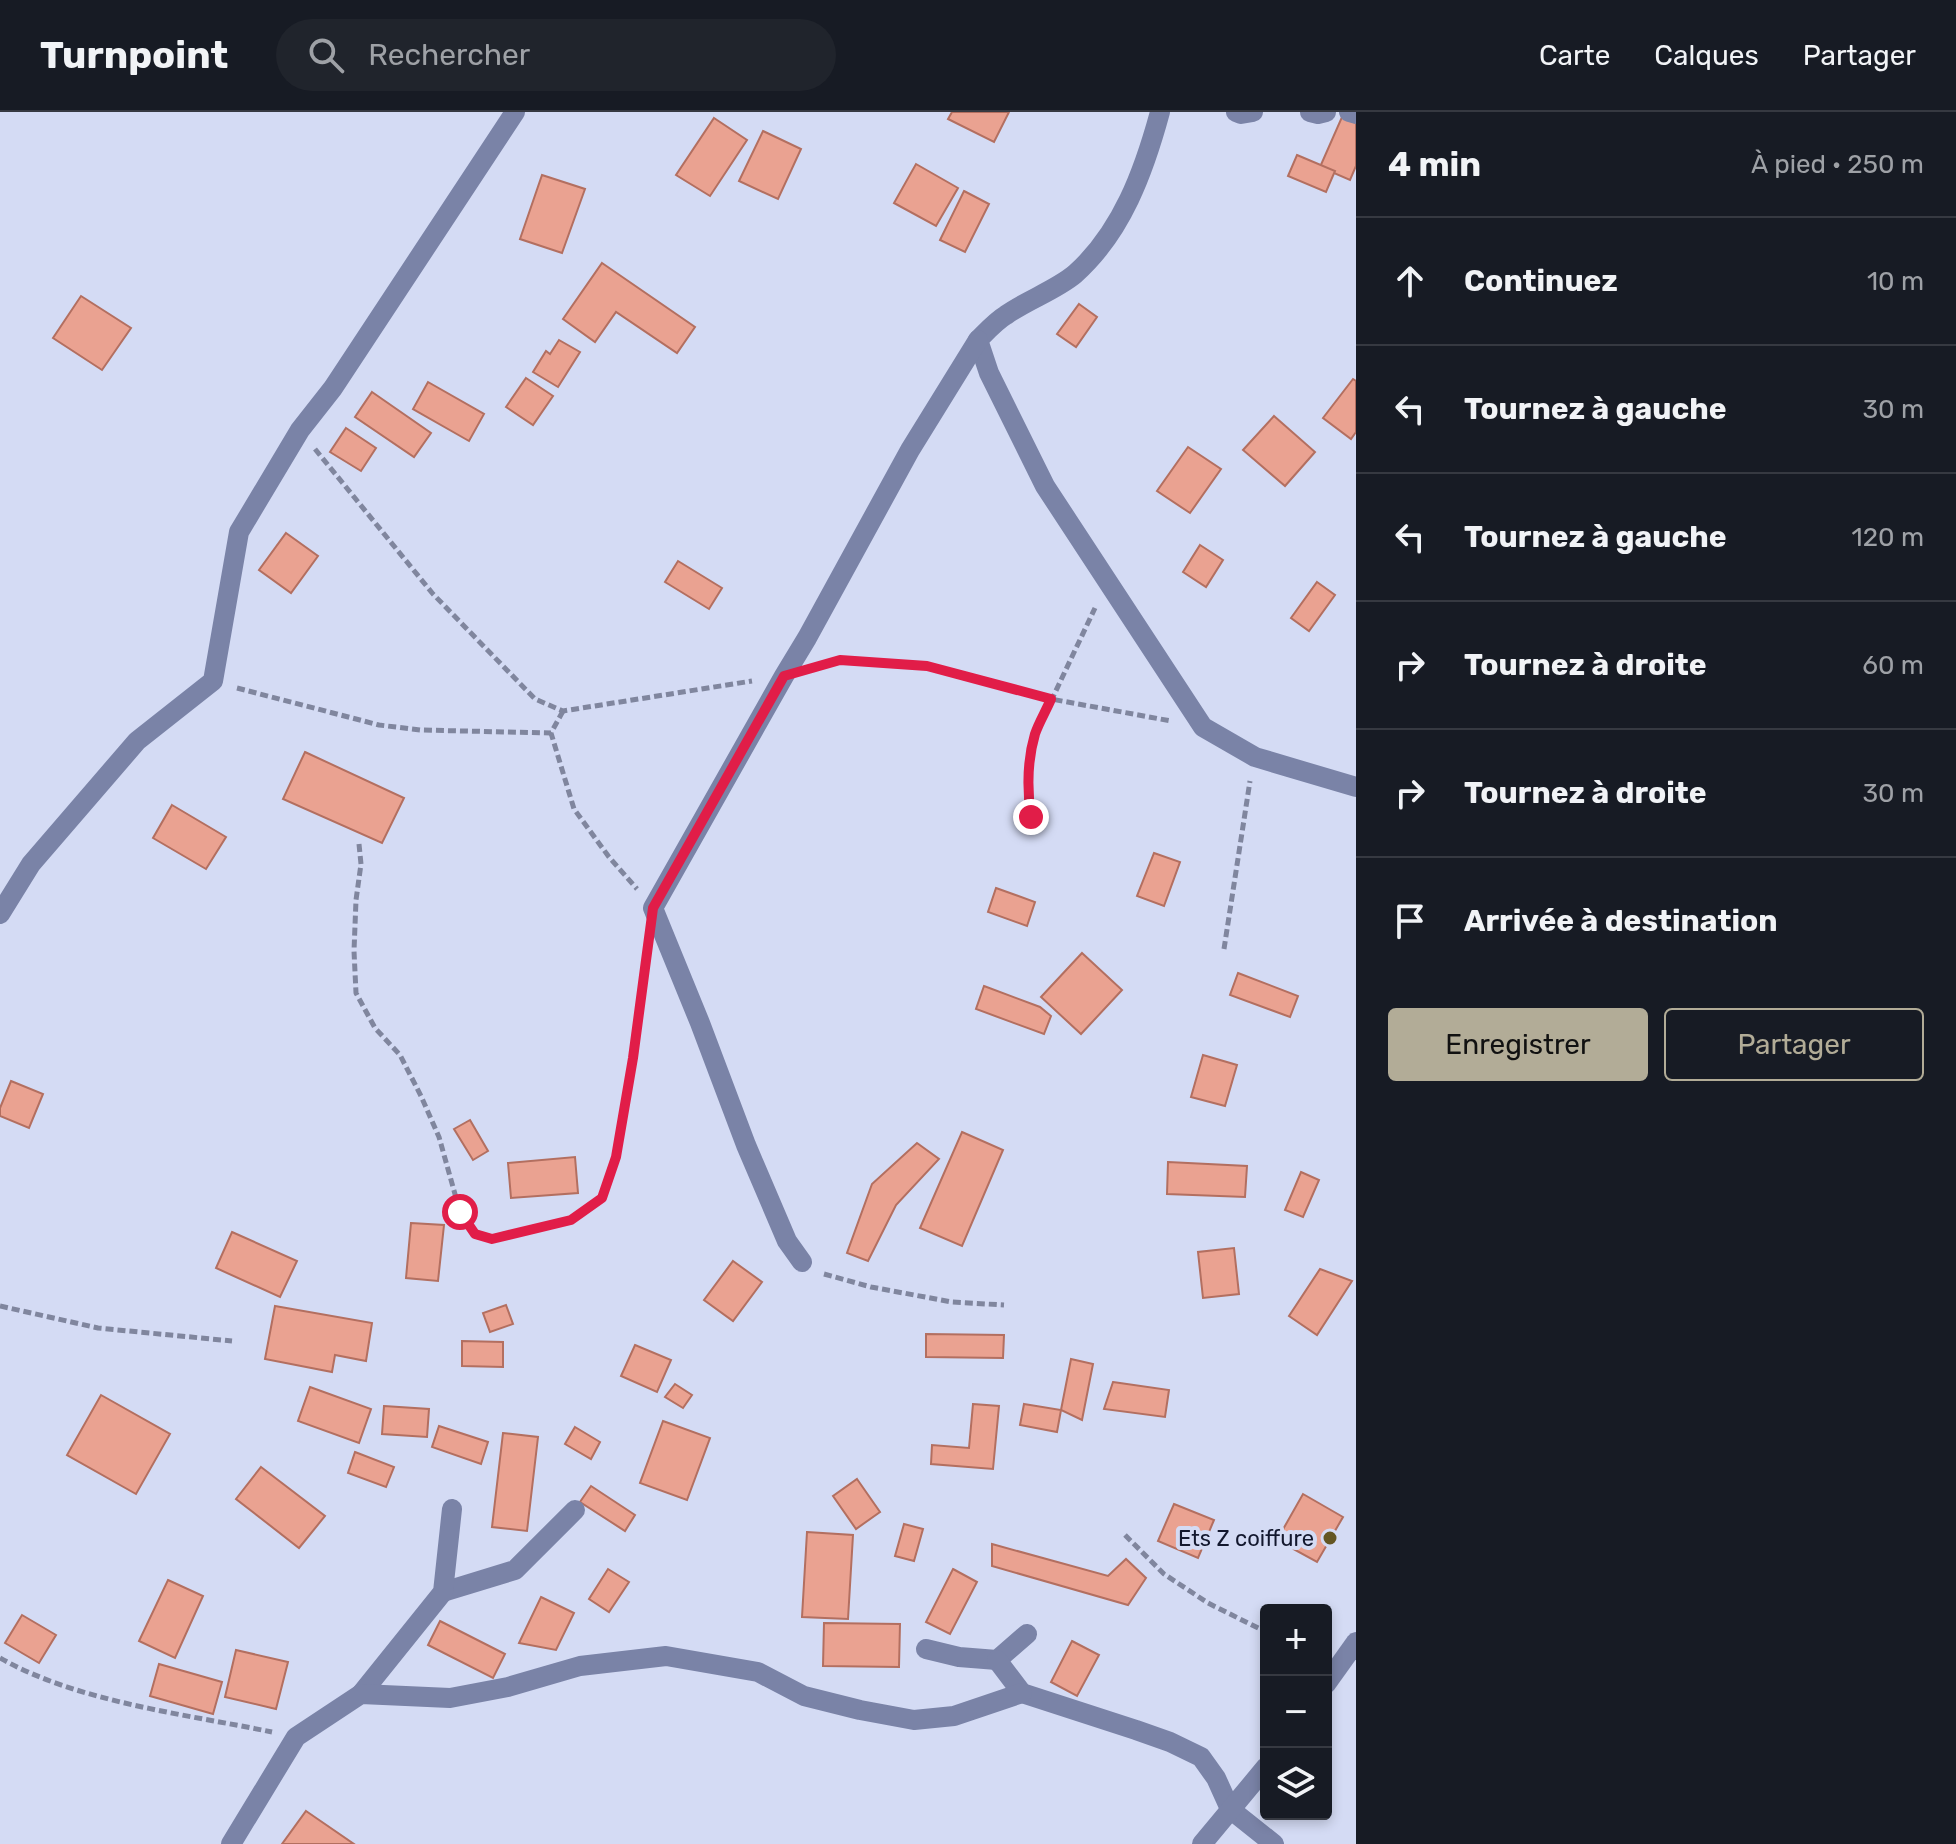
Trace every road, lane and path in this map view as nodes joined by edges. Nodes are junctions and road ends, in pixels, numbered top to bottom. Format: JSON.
{"nodes":[{"id":1,"x":515,"y":112,"type":"edge"},
{"id":2,"x":1160,"y":112,"type":"edge"},
{"id":3,"x":1236,"y":112,"type":"edge"},
{"id":4,"x":1253,"y":112,"type":"edge"},
{"id":5,"x":1310,"y":112,"type":"edge"},
{"id":6,"x":1326,"y":112,"type":"edge"},
{"id":7,"x":1349,"y":112,"type":"edge"},
{"id":8,"x":1356,"y":114,"type":"edge"},
{"id":9,"x":978,"y":340,"type":"junction"},
{"id":10,"x":300,"y":430,"type":"junction"},
{"id":11,"x":1107,"y":583,"type":"junction"},
{"id":12,"x":784,"y":676,"type":"junction"},
{"id":13,"x":213,"y":681,"type":"junction"},
{"id":14,"x":1051,"y":699,"type":"junction"},
{"id":15,"x":563,"y":711,"type":"junction"},
{"id":16,"x":1203,"y":727,"type":"junction"},
{"id":17,"x":551,"y":733,"type":"junction"},
{"id":18,"x":1255,"y":757,"type":"junction"},
{"id":19,"x":1356,"y":787,"type":"edge"},
{"id":20,"x":1031,"y":817,"type":"dead end"},
{"id":21,"x":359,"y":844,"type":"dead end"},
{"id":22,"x":653,"y":908,"type":"junction"},
{"id":23,"x":0,"y":914,"type":"edge"},
{"id":24,"x":1224,"y":949,"type":"dead end"},
{"id":25,"x":647,"y":953,"type":"dead end"},
{"id":26,"x":802,"y":1262,"type":"joint"},
{"id":27,"x":1004,"y":1305,"type":"dead end"},
{"id":28,"x":0,"y":1306,"type":"edge"},
{"id":29,"x":232,"y":1341,"type":"dead end"},
{"id":30,"x":452,"y":1509,"type":"dead end"},
{"id":31,"x":575,"y":1510,"type":"dead end"},
{"id":32,"x":1125,"y":1535,"type":"dead end"},
{"id":33,"x":443,"y":1592,"type":"junction"},
{"id":34,"x":1260,"y":1629,"type":"edge"},
{"id":35,"x":1027,"y":1634,"type":"dead end"},
{"id":36,"x":1356,"y":1642,"type":"edge"},
{"id":37,"x":926,"y":1649,"type":"dead end"},
{"id":38,"x":0,"y":1658,"type":"edge"},
{"id":39,"x":997,"y":1660,"type":"junction"},
{"id":40,"x":1332,"y":1676,"type":"edge"},
{"id":41,"x":1022,"y":1693,"type":"junction"},
{"id":42,"x":361,"y":1694,"type":"junction"},
{"id":43,"x":296,"y":1737,"type":"junction"},
{"id":44,"x":1260,"y":1774,"type":"edge"},
{"id":45,"x":1230,"y":1809,"type":"junction"},
{"id":46,"x":231,"y":1844,"type":"edge"},
{"id":47,"x":1202,"y":1844,"type":"edge"},
{"id":48,"x":1274,"y":1844,"type":"edge"}],
"edges":[{"from":1,"to":10,"type":"street"},
{"from":2,"to":9,"type":"street"},
{"from":3,"to":4,"type":"street"},
{"from":5,"to":6,"type":"street"},
{"from":7,"to":8,"type":"street"},
{"from":9,"to":11,"type":"street"},
{"from":9,"to":12,"type":"street"},
{"from":10,"to":13,"type":"street"},
{"from":10,"to":15,"type":"path"},
{"from":11,"to":14,"type":"path"},
{"from":11,"to":16,"type":"street"},
{"from":12,"to":14,"type":"path"},
{"from":12,"to":15,"type":"path"},
{"from":12,"to":22,"type":"street"},
{"from":13,"to":17,"type":"path"},
{"from":13,"to":23,"type":"street"},
{"from":14,"to":16,"type":"path"},
{"from":14,"to":20,"type":"path"},
{"from":15,"to":17,"type":"path"},
{"from":16,"to":18,"type":"street"},
{"from":17,"to":22,"type":"path"},
{"from":18,"to":19,"type":"street"},
{"from":18,"to":24,"type":"path"},
{"from":21,"to":25,"type":"path"},
{"from":22,"to":26,"type":"street"},
{"from":26,"to":27,"type":"path"},
{"from":28,"to":29,"type":"path"},
{"from":30,"to":33,"type":"street"},
{"from":31,"to":33,"type":"street"},
{"from":32,"to":34,"type":"path"},
{"from":33,"to":42,"type":"street"},
{"from":35,"to":39,"type":"street"},
{"from":36,"to":40,"type":"street"},
{"from":37,"to":39,"type":"street"},
{"from":38,"to":43,"type":"path"},
{"from":39,"to":41,"type":"street"},
{"from":41,"to":42,"type":"street"},
{"from":41,"to":45,"type":"street"},
{"from":42,"to":43,"type":"street"},
{"from":43,"to":46,"type":"street"},
{"from":44,"to":45,"type":"street"},
{"from":45,"to":47,"type":"street"},
{"from":45,"to":48,"type":"street"}]}
